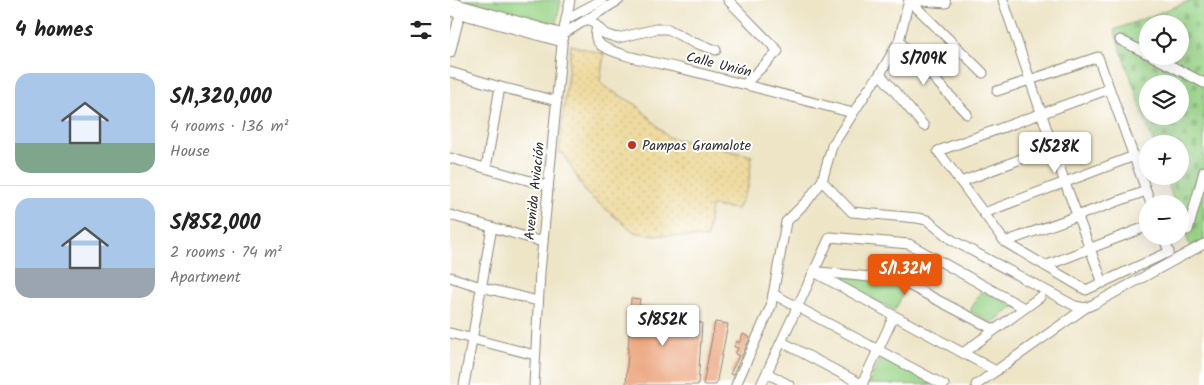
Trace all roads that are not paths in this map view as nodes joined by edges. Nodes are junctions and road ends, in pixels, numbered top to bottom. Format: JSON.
{"nodes":[{"id":1,"x":570,"y":0,"type":"edge"},
{"id":2,"x":602,"y":0,"type":"edge"},
{"id":3,"x":619,"y":0,"type":"edge"},
{"id":4,"x":728,"y":0,"type":"edge"},
{"id":5,"x":910,"y":0,"type":"edge"},
{"id":6,"x":1003,"y":0,"type":"edge"},
{"id":7,"x":450,"y":2,"type":"edge"},
{"id":8,"x":946,"y":3,"type":"dead end"},
{"id":9,"x":462,"y":6,"type":"edge"},
{"id":10,"x":450,"y":11,"type":"edge"},
{"id":11,"x":588,"y":18,"type":"junction"},
{"id":12,"x":566,"y":19,"type":"junction"},
{"id":13,"x":597,"y":26,"type":"junction"},
{"id":14,"x":563,"y":38,"type":"junction"},
{"id":15,"x":1120,"y":40,"type":"dead end"},
{"id":16,"x":899,"y":41,"type":"junction"},
{"id":17,"x":716,"y":50,"type":"dead end"},
{"id":18,"x":1139,"y":50,"type":"edge"},
{"id":19,"x":450,"y":52,"type":"edge"},
{"id":20,"x":1169,"y":65,"type":"edge"},
{"id":21,"x":450,"y":72,"type":"edge"},
{"id":22,"x":983,"y":73,"type":"dead end"},
{"id":23,"x":880,"y":74,"type":"junction"},
{"id":24,"x":1029,"y":80,"type":"junction"},
{"id":25,"x":1204,"y":83,"type":"edge"},
{"id":26,"x":745,"y":84,"type":"junction"},
{"id":27,"x":500,"y":87,"type":"junction"},
{"id":28,"x":1109,"y":89,"type":"junction"},
{"id":29,"x":997,"y":92,"type":"dead end"},
{"id":30,"x":557,"y":101,"type":"junction"},
{"id":31,"x":853,"y":113,"type":"junction"},
{"id":32,"x":1040,"y":113,"type":"junction"},
{"id":33,"x":967,"y":114,"type":"dead end"},
{"id":34,"x":924,"y":126,"type":"dead end"},
{"id":35,"x":1052,"y":147,"type":"junction"},
{"id":36,"x":1134,"y":156,"type":"junction"},
{"id":37,"x":450,"y":158,"type":"edge"},
{"id":38,"x":486,"y":168,"type":"junction"},
{"id":39,"x":1204,"y":171,"type":"edge"},
{"id":40,"x":822,"y":181,"type":"junction"},
{"id":41,"x":961,"y":182,"type":"junction"},
{"id":42,"x":1065,"y":183,"type":"junction"},
{"id":43,"x":548,"y":186,"type":"junction"},
{"id":44,"x":1146,"y":191,"type":"junction"},
{"id":45,"x":1148,"y":195,"type":"edge"},
{"id":46,"x":984,"y":213,"type":"junction"},
{"id":47,"x":450,"y":215,"type":"edge"},
{"id":48,"x":1077,"y":217,"type":"junction"},
{"id":49,"x":1189,"y":226,"type":"edge"},
{"id":50,"x":492,"y":227,"type":"junction"},
{"id":51,"x":1139,"y":229,"type":"edge"},
{"id":52,"x":543,"y":242,"type":"junction"},
{"id":53,"x":1006,"y":242,"type":"junction"},
{"id":54,"x":1204,"y":244,"type":"edge"},
{"id":55,"x":1167,"y":245,"type":"edge"},
{"id":56,"x":1089,"y":248,"type":"junction"},
{"id":57,"x":1045,"y":266,"type":"junction"},
{"id":58,"x":814,"y":272,"type":"junction"},
{"id":59,"x":450,"y":277,"type":"edge"},
{"id":60,"x":1103,"y":283,"type":"junction"},
{"id":61,"x":481,"y":287,"type":"junction"},
{"id":62,"x":773,"y":294,"type":"junction"},
{"id":63,"x":1040,"y":298,"type":"dead end"},
{"id":64,"x":538,"y":301,"type":"junction"},
{"id":65,"x":798,"y":307,"type":"junction"},
{"id":66,"x":1024,"y":308,"type":"junction"},
{"id":67,"x":1085,"y":308,"type":"junction"},
{"id":68,"x":894,"y":316,"type":"junction"},
{"id":69,"x":993,"y":329,"type":"junction"},
{"id":70,"x":450,"y":333,"type":"edge"},
{"id":71,"x":472,"y":339,"type":"junction"},
{"id":72,"x":782,"y":342,"type":"junction"},
{"id":73,"x":878,"y":351,"type":"junction"},
{"id":74,"x":963,"y":353,"type":"junction"},
{"id":75,"x":535,"y":355,"type":"junction"},
{"id":76,"x":996,"y":371,"type":"junction"},
{"id":77,"x":767,"y":373,"type":"junction"},
{"id":78,"x":464,"y":385,"type":"edge"},
{"id":79,"x":534,"y":385,"type":"edge"},
{"id":80,"x":736,"y":385,"type":"edge"},
{"id":81,"x":761,"y":385,"type":"edge"},
{"id":82,"x":789,"y":385,"type":"edge"},
{"id":83,"x":862,"y":385,"type":"edge"},
{"id":84,"x":944,"y":385,"type":"edge"},
{"id":85,"x":976,"y":385,"type":"edge"}],
"edges":[{"from":1,"to":12,"type":"street","name":"Avenida Aviación"},
{"from":2,"to":12,"type":"street"},
{"from":3,"to":11,"type":"street"},
{"from":4,"to":26,"type":"street"},
{"from":5,"to":8,"type":"street"},
{"from":5,"to":16,"type":"street"},
{"from":5,"to":22,"type":"street"},
{"from":6,"to":24,"type":"street"},
{"from":7,"to":9,"type":"street"},
{"from":9,"to":10,"type":"street"},
{"from":9,"to":14,"type":"street"},
{"from":9,"to":19,"type":"street"},
{"from":11,"to":13,"type":"street"},
{"from":11,"to":14,"type":"street"},
{"from":12,"to":14,"type":"street","name":"Avenida Aviación"},
{"from":13,"to":17,"type":"street"},
{"from":13,"to":26,"type":"street","name":"Calle Unión"},
{"from":14,"to":30,"type":"street","name":"Avenida Aviación"},
{"from":15,"to":18,"type":"street"},
{"from":16,"to":23,"type":"street"},
{"from":16,"to":33,"type":"street"},
{"from":20,"to":25,"type":"street"},
{"from":21,"to":27,"type":"street"},
{"from":23,"to":31,"type":"street"},
{"from":23,"to":34,"type":"street"},
{"from":24,"to":28,"type":"street"},
{"from":24,"to":29,"type":"street"},
{"from":24,"to":32,"type":"street"},
{"from":26,"to":31,"type":"street","name":"Calle Unión"},
{"from":27,"to":30,"type":"street"},
{"from":27,"to":38,"type":"street"},
{"from":28,"to":32,"type":"street"},
{"from":28,"to":36,"type":"street"},
{"from":30,"to":43,"type":"street","name":"Avenida Aviación"},
{"from":31,"to":40,"type":"street"},
{"from":32,"to":35,"type":"street"},
{"from":32,"to":41,"type":"street"},
{"from":35,"to":41,"type":"street"},
{"from":35,"to":42,"type":"street"},
{"from":36,"to":42,"type":"street"},
{"from":36,"to":44,"type":"street"},
{"from":37,"to":38,"type":"street"},
{"from":38,"to":43,"type":"street"},
{"from":39,"to":49,"type":"street"},
{"from":40,"to":62,"type":"street"},
{"from":40,"to":67,"type":"street"},
{"from":41,"to":46,"type":"street"},
{"from":42,"to":46,"type":"street"},
{"from":42,"to":48,"type":"street"},
{"from":43,"to":52,"type":"street","name":"Avenida Aviación"},
{"from":44,"to":45,"type":"street"},
{"from":44,"to":48,"type":"street"},
{"from":46,"to":53,"type":"street"},
{"from":47,"to":50,"type":"street"},
{"from":48,"to":53,"type":"street"},
{"from":48,"to":56,"type":"street"},
{"from":50,"to":52,"type":"street"},
{"from":50,"to":61,"type":"street"},
{"from":51,"to":56,"type":"street"},
{"from":52,"to":64,"type":"street","name":"Avenida Aviación"},
{"from":53,"to":57,"type":"street"},
{"from":54,"to":67,"type":"street"},
{"from":55,"to":60,"type":"street"},
{"from":56,"to":57,"type":"street"},
{"from":56,"to":60,"type":"street"},
{"from":57,"to":60,"type":"street"},
{"from":58,"to":65,"type":"street"},
{"from":58,"to":66,"type":"street"},
{"from":58,"to":68,"type":"street"},
{"from":58,"to":69,"type":"street"},
{"from":59,"to":61,"type":"street"},
{"from":61,"to":64,"type":"street"},
{"from":61,"to":71,"type":"street"},
{"from":62,"to":65,"type":"street"},
{"from":62,"to":80,"type":"street"},
{"from":63,"to":66,"type":"street"},
{"from":64,"to":75,"type":"street","name":"Avenida Aviación"},
{"from":65,"to":72,"type":"street"},
{"from":65,"to":73,"type":"street"},
{"from":66,"to":69,"type":"street"},
{"from":67,"to":76,"type":"street"},
{"from":68,"to":73,"type":"street"},
{"from":68,"to":74,"type":"street"},
{"from":69,"to":74,"type":"street"},
{"from":70,"to":71,"type":"street"},
{"from":71,"to":75,"type":"street"},
{"from":71,"to":78,"type":"street"},
{"from":72,"to":77,"type":"street"},
{"from":72,"to":83,"type":"street"},
{"from":73,"to":83,"type":"street"},
{"from":73,"to":84,"type":"street"},
{"from":74,"to":76,"type":"street"},
{"from":75,"to":79,"type":"street","name":"Avenida Aviación"},
{"from":76,"to":85,"type":"street"},
{"from":77,"to":81,"type":"street"},
{"from":77,"to":82,"type":"street"}]}
